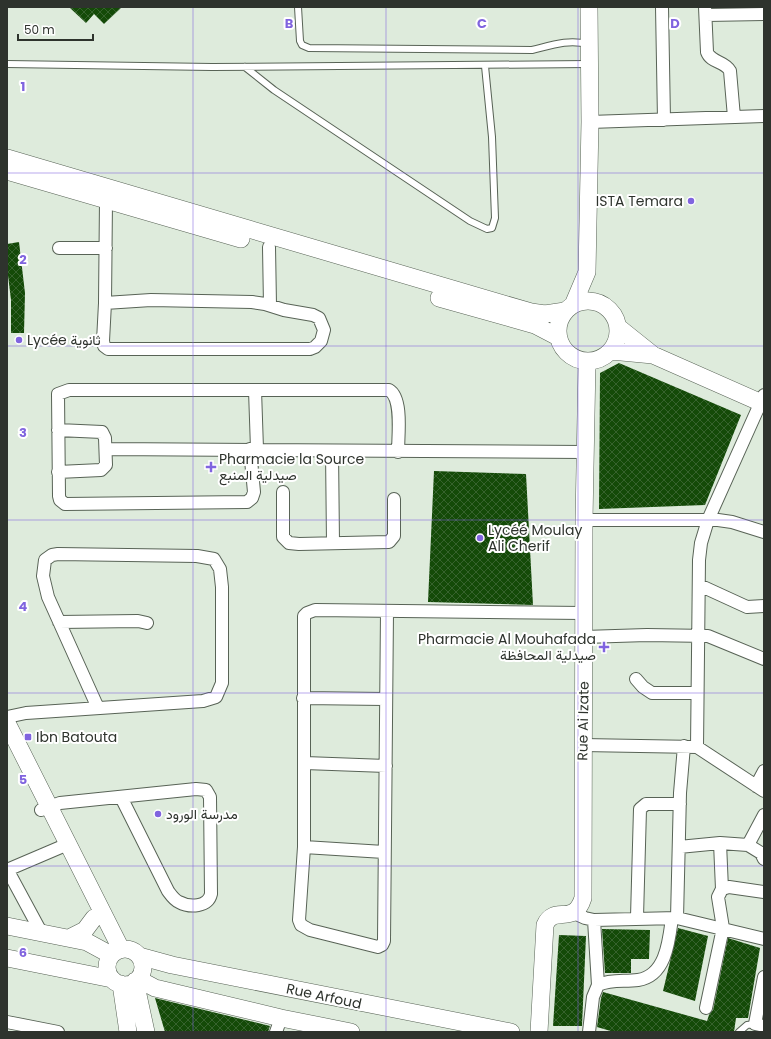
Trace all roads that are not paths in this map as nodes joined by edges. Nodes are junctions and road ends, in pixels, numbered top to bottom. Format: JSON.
{"nodes":[{"id":1,"x":298,"y":7,"type":"edge"},
{"id":2,"x":589,"y":7,"type":"edge"},
{"id":3,"x":662,"y":7,"type":"edge"},
{"id":4,"x":705,"y":11,"type":"edge"},
{"id":5,"x":764,"y":14,"type":"edge"},
{"id":6,"x":588,"y":44,"type":"junction"},
{"id":7,"x":7,"y":64,"type":"edge"},
{"id":8,"x":588,"y":64,"type":"junction"},
{"id":9,"x":485,"y":66,"type":"junction"},
{"id":10,"x":246,"y":67,"type":"junction"},
{"id":11,"x":764,"y":116,"type":"edge"},
{"id":12,"x":734,"y":117,"type":"junction"},
{"id":13,"x":664,"y":120,"type":"junction"},
{"id":14,"x":590,"y":122,"type":"junction"},
{"id":15,"x":7,"y":158,"type":"edge"},
{"id":16,"x":7,"y":171,"type":"edge"},
{"id":17,"x":106,"y":200,"type":"junction"},
{"id":18,"x":269,"y":247,"type":"junction"},
{"id":19,"x":59,"y":248,"type":"dead end"},
{"id":20,"x":106,"y":248,"type":"junction"},
{"id":21,"x":587,"y":272,"type":"junction"},
{"id":22,"x":106,"y":303,"type":"junction"},
{"id":23,"x":602,"y":304,"type":"junction"},
{"id":24,"x":270,"y":305,"type":"junction"},
{"id":25,"x":569,"y":308,"type":"junction"},
{"id":26,"x":618,"y":327,"type":"junction"},
{"id":27,"x":558,"y":337,"type":"junction"},
{"id":28,"x":611,"y":351,"type":"junction"},
{"id":29,"x":653,"y":355,"type":"junction"},
{"id":30,"x":587,"y":362,"type":"junction"},
{"id":31,"x":255,"y":390,"type":"junction"},
{"id":32,"x":763,"y":400,"type":"edge"},
{"id":33,"x":58,"y":430,"type":"junction"},
{"id":34,"x":106,"y":449,"type":"junction"},
{"id":35,"x":253,"y":449,"type":"junction"},
{"id":36,"x":332,"y":450,"type":"junction"},
{"id":37,"x":398,"y":452,"type":"junction"},
{"id":38,"x":585,"y":452,"type":"junction"},
{"id":39,"x":58,"y":472,"type":"junction"},
{"id":40,"x":283,"y":492,"type":"dead end"},
{"id":41,"x":394,"y":499,"type":"dead end"},
{"id":42,"x":584,"y":520,"type":"junction"},
{"id":43,"x":708,"y":520,"type":"junction"},
{"id":44,"x":764,"y":532,"type":"edge"},
{"id":45,"x":333,"y":543,"type":"junction"},
{"id":46,"x":699,"y":585,"type":"junction"},
{"id":47,"x":764,"y":606,"type":"edge"},
{"id":48,"x":387,"y":612,"type":"junction"},
{"id":49,"x":584,"y":613,"type":"junction"},
{"id":50,"x":59,"y":622,"type":"junction"},
{"id":51,"x":147,"y":623,"type":"dead end"},
{"id":52,"x":698,"y":635,"type":"junction"},
{"id":53,"x":584,"y":637,"type":"junction"},
{"id":54,"x":764,"y":659,"type":"edge"},
{"id":55,"x":636,"y":679,"type":"dead end"},
{"id":56,"x":697,"y":693,"type":"junction"},
{"id":57,"x":303,"y":698,"type":"junction"},
{"id":58,"x":385,"y":699,"type":"junction"},
{"id":59,"x":98,"y":708,"type":"junction"},
{"id":60,"x":7,"y":717,"type":"edge"},
{"id":61,"x":9,"y":736,"type":"edge"},
{"id":62,"x":583,"y":745,"type":"junction"},
{"id":63,"x":684,"y":746,"type":"junction"},
{"id":64,"x":697,"y":747,"type":"junction"},
{"id":65,"x":305,"y":763,"type":"junction"},
{"id":66,"x":386,"y":766,"type":"junction"},
{"id":67,"x":764,"y":772,"type":"edge"},
{"id":68,"x":760,"y":788,"type":"edge"},
{"id":69,"x":121,"y":797,"type":"junction"},
{"id":70,"x":680,"y":804,"type":"junction"},
{"id":71,"x":46,"y":807,"type":"junction"},
{"id":72,"x":764,"y":815,"type":"edge"},
{"id":73,"x":720,"y":843,"type":"junction"},
{"id":74,"x":64,"y":845,"type":"junction"},
{"id":75,"x":748,"y":845,"type":"junction"},
{"id":76,"x":304,"y":847,"type":"junction"},
{"id":77,"x":679,"y":847,"type":"junction"},
{"id":78,"x":384,"y":852,"type":"junction"},
{"id":79,"x":764,"y":859,"type":"edge"},
{"id":80,"x":7,"y":870,"type":"edge"},
{"id":81,"x":722,"y":889,"type":"junction"},
{"id":82,"x":764,"y":892,"type":"edge"},
{"id":83,"x":574,"y":913,"type":"junction"},
{"id":84,"x":99,"y":916,"type":"junction"},
{"id":85,"x":637,"y":918,"type":"junction"},
{"id":86,"x":674,"y":918,"type":"junction"},
{"id":87,"x":594,"y":920,"type":"junction"},
{"id":88,"x":7,"y":926,"type":"edge"},
{"id":89,"x":723,"y":928,"type":"junction"},
{"id":90,"x":41,"y":932,"type":"junction"},
{"id":91,"x":69,"y":938,"type":"junction"},
{"id":92,"x":764,"y":939,"type":"edge"},
{"id":93,"x":114,"y":953,"type":"junction"},
{"id":94,"x":139,"y":956,"type":"junction"},
{"id":95,"x":7,"y":958,"type":"edge"},
{"id":96,"x":764,"y":977,"type":"edge"},
{"id":97,"x":126,"y":981,"type":"junction"},
{"id":98,"x":598,"y":985,"type":"junction"},
{"id":99,"x":706,"y":1008,"type":"dead end"},
{"id":100,"x":7,"y":1022,"type":"edge"},
{"id":101,"x":278,"y":1025,"type":"edge"},
{"id":102,"x":759,"y":1025,"type":"edge"},
{"id":103,"x":58,"y":1032,"type":"edge"},
{"id":104,"x":128,"y":1032,"type":"edge"},
{"id":105,"x":146,"y":1032,"type":"edge"},
{"id":106,"x":351,"y":1032,"type":"edge"},
{"id":107,"x":510,"y":1032,"type":"edge"},
{"id":108,"x":539,"y":1032,"type":"edge"},
{"id":109,"x":589,"y":1032,"type":"edge"},
{"id":110,"x":739,"y":1032,"type":"edge"}],
"edges":[{"from":1,"to":6,"type":"lane"},
{"from":2,"to":6,"type":"street"},
{"from":3,"to":13,"type":"street"},
{"from":4,"to":5,"type":"street"},
{"from":4,"to":12,"type":"street"},
{"from":6,"to":8,"type":"street"},
{"from":7,"to":10,"type":"lane"},
{"from":8,"to":9,"type":"lane"},
{"from":8,"to":14,"type":"street"},
{"from":9,"to":10,"type":"lane"},
{"from":9,"to":10,"type":"lane"},
{"from":11,"to":12,"type":"street"},
{"from":12,"to":13,"type":"street"},
{"from":13,"to":14,"type":"street"},
{"from":14,"to":21,"type":"street"},
{"from":15,"to":25,"type":"street"},
{"from":16,"to":17,"type":"street"},
{"from":17,"to":18,"type":"street"},
{"from":17,"to":20,"type":"street"},
{"from":18,"to":24,"type":"street"},
{"from":18,"to":27,"type":"street"},
{"from":19,"to":20,"type":"street"},
{"from":20,"to":22,"type":"street"},
{"from":21,"to":23,"type":"street"},
{"from":21,"to":25,"type":"street"},
{"from":22,"to":24,"type":"street"},
{"from":22,"to":24,"type":"street"},
{"from":23,"to":25,"type":"street"},
{"from":23,"to":26,"type":"street"},
{"from":25,"to":27,"type":"street"},
{"from":26,"to":28,"type":"street"},
{"from":26,"to":29,"type":"street"},
{"from":27,"to":30,"type":"street"},
{"from":28,"to":29,"type":"street"},
{"from":28,"to":30,"type":"street"},
{"from":29,"to":32,"type":"street"},
{"from":30,"to":38,"type":"street","name":"Rue Ai Izate"},
{"from":31,"to":33,"type":"street"},
{"from":31,"to":35,"type":"street"},
{"from":31,"to":37,"type":"street"},
{"from":32,"to":43,"type":"street"},
{"from":33,"to":34,"type":"street"},
{"from":33,"to":39,"type":"street"},
{"from":34,"to":35,"type":"street"},
{"from":34,"to":39,"type":"street"},
{"from":35,"to":36,"type":"street"},
{"from":35,"to":39,"type":"street"},
{"from":36,"to":37,"type":"street"},
{"from":36,"to":45,"type":"street"},
{"from":37,"to":38,"type":"street"},
{"from":38,"to":42,"type":"street","name":"Rue Ai Izate"},
{"from":40,"to":45,"type":"street"},
{"from":41,"to":45,"type":"street"},
{"from":42,"to":43,"type":"street"},
{"from":42,"to":49,"type":"street","name":"Rue Ai Izate"},
{"from":43,"to":44,"type":"street"},
{"from":43,"to":46,"type":"street"},
{"from":46,"to":47,"type":"street"},
{"from":46,"to":52,"type":"street"},
{"from":48,"to":49,"type":"street"},
{"from":48,"to":57,"type":"street"},
{"from":48,"to":58,"type":"street"},
{"from":49,"to":53,"type":"street","name":"Rue Ai Izate"},
{"from":50,"to":51,"type":"street"},
{"from":50,"to":59,"type":"street"},
{"from":50,"to":59,"type":"street"},
{"from":52,"to":53,"type":"street"},
{"from":52,"to":54,"type":"street"},
{"from":52,"to":56,"type":"street"},
{"from":53,"to":62,"type":"street","name":"Rue Ai Izate"},
{"from":55,"to":56,"type":"street"},
{"from":56,"to":64,"type":"street"},
{"from":57,"to":58,"type":"street"},
{"from":57,"to":65,"type":"street"},
{"from":58,"to":66,"type":"street"},
{"from":59,"to":60,"type":"street"},
{"from":61,"to":71,"type":"street"},
{"from":62,"to":63,"type":"street"},
{"from":62,"to":83,"type":"street","name":"Rue Ai Izate"},
{"from":63,"to":64,"type":"street"},
{"from":63,"to":70,"type":"street"},
{"from":64,"to":68,"type":"street"},
{"from":65,"to":66,"type":"street"},
{"from":65,"to":76,"type":"street"},
{"from":66,"to":78,"type":"street"},
{"from":67,"to":68,"type":"street"},
{"from":69,"to":69,"type":"street"},
{"from":69,"to":71,"type":"street"},
{"from":70,"to":77,"type":"street"},
{"from":70,"to":85,"type":"street"},
{"from":71,"to":74,"type":"street"},
{"from":72,"to":75,"type":"street"},
{"from":73,"to":75,"type":"street"},
{"from":73,"to":77,"type":"street"},
{"from":73,"to":81,"type":"street"},
{"from":74,"to":80,"type":"street"},
{"from":74,"to":84,"type":"street"},
{"from":75,"to":79,"type":"street"},
{"from":76,"to":78,"type":"street"},
{"from":76,"to":78,"type":"street"},
{"from":77,"to":86,"type":"street"},
{"from":80,"to":90,"type":"street"},
{"from":81,"to":82,"type":"street"},
{"from":81,"to":89,"type":"street"},
{"from":83,"to":87,"type":"street"},
{"from":83,"to":108,"type":"street"},
{"from":84,"to":91,"type":"street"},
{"from":84,"to":93,"type":"street"},
{"from":85,"to":86,"type":"street"},
{"from":85,"to":87,"type":"street"},
{"from":86,"to":89,"type":"street"},
{"from":86,"to":98,"type":"street"},
{"from":87,"to":98,"type":"street"},
{"from":88,"to":90,"type":"street"},
{"from":89,"to":92,"type":"street"},
{"from":89,"to":99,"type":"street"},
{"from":90,"to":91,"type":"street"},
{"from":91,"to":93,"type":"street"},
{"from":93,"to":94,"type":"street"},
{"from":93,"to":97,"type":"street"},
{"from":94,"to":97,"type":"street"},
{"from":94,"to":107,"type":"street","name":"Rue Arfoud"},
{"from":95,"to":97,"type":"street"},
{"from":96,"to":102,"type":"street"},
{"from":97,"to":101,"type":"street"},
{"from":97,"to":104,"type":"street"},
{"from":97,"to":105,"type":"street"},
{"from":98,"to":109,"type":"street"},
{"from":100,"to":103,"type":"street"},
{"from":101,"to":106,"type":"street"},
{"from":102,"to":110,"type":"lane"}]}
